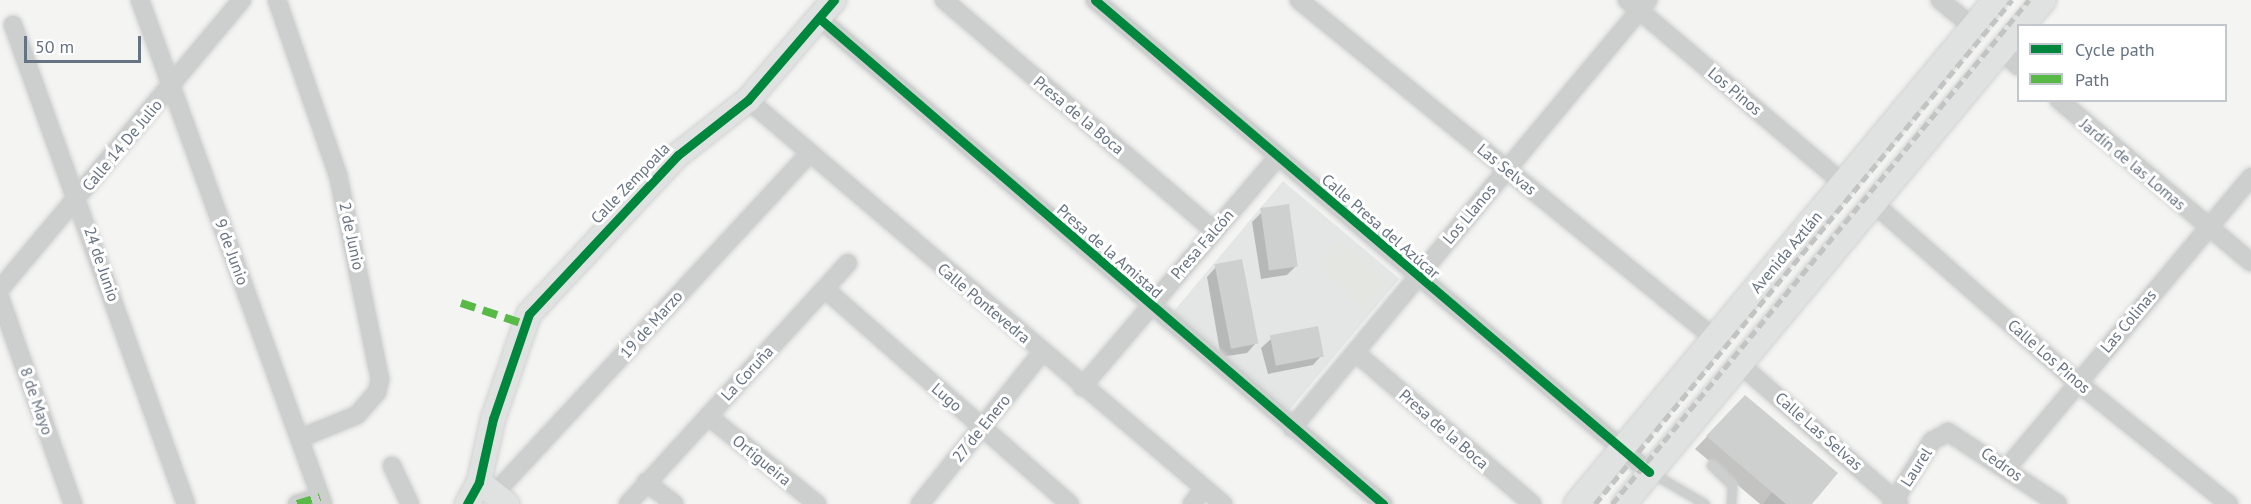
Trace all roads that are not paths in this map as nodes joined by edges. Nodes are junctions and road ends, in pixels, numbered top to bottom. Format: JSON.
{"nodes":[{"id":1,"x":140,"y":0,"type":"edge"},
{"id":2,"x":242,"y":0,"type":"edge"},
{"id":3,"x":277,"y":0,"type":"edge"},
{"id":4,"x":944,"y":0,"type":"edge"},
{"id":5,"x":1095,"y":0,"type":"edge"},
{"id":6,"x":1299,"y":0,"type":"edge"},
{"id":7,"x":1941,"y":0,"type":"edge"},
{"id":8,"x":1995,"y":0,"type":"edge"},
{"id":9,"x":2044,"y":0,"type":"edge"},
{"id":10,"x":1638,"y":4,"type":"edge"},
{"id":11,"x":827,"y":9,"type":"edge"},
{"id":12,"x":2024,"y":24,"type":"edge"},
{"id":13,"x":13,"y":25,"type":"dead end"},
{"id":14,"x":1972,"y":27,"type":"junction"},
{"id":15,"x":2017,"y":36,"type":"edge"},
{"id":16,"x":2010,"y":59,"type":"edge"},
{"id":17,"x":172,"y":87,"type":"junction"},
{"id":18,"x":748,"y":100,"type":"junction"},
{"id":19,"x":2060,"y":102,"type":"edge"},
{"id":20,"x":808,"y":154,"type":"junction"},
{"id":21,"x":1278,"y":157,"type":"junction"},
{"id":22,"x":1506,"y":169,"type":"junction"},
{"id":23,"x":2251,"y":177,"type":"edge"},
{"id":24,"x":1843,"y":183,"type":"junction"},
{"id":25,"x":79,"y":197,"type":"junction"},
{"id":26,"x":1873,"y":202,"type":"junction"},
{"id":27,"x":2208,"y":227,"type":"junction"},
{"id":28,"x":1213,"y":230,"type":"junction"},
{"id":29,"x":2251,"y":262,"type":"edge"},
{"id":30,"x":848,"y":263,"type":"dead end"},
{"id":31,"x":1417,"y":277,"type":"junction"},
{"id":32,"x":0,"y":288,"type":"edge"},
{"id":33,"x":825,"y":289,"type":"junction"},
{"id":34,"x":0,"y":298,"type":"edge"},
{"id":35,"x":1149,"y":305,"type":"junction"},
{"id":36,"x":1714,"y":338,"type":"junction"},
{"id":37,"x":1042,"y":352,"type":"junction"},
{"id":38,"x":1356,"y":353,"type":"junction"},
{"id":39,"x":1741,"y":365,"type":"junction"},
{"id":40,"x":2077,"y":381,"type":"junction"},
{"id":41,"x":1082,"y":387,"type":"junction"},
{"id":42,"x":708,"y":416,"type":"junction"},
{"id":43,"x":982,"y":426,"type":"junction"},
{"id":44,"x":1292,"y":428,"type":"junction"},
{"id":45,"x":1943,"y":432,"type":"joint"},
{"id":46,"x":303,"y":437,"type":"junction"},
{"id":47,"x":1620,"y":452,"type":"junction"},
{"id":48,"x":1710,"y":465,"type":"dead end"},
{"id":49,"x":392,"y":466,"type":"dead end"},
{"id":50,"x":2007,"y":468,"type":"junction"},
{"id":51,"x":1650,"y":472,"type":"junction"},
{"id":52,"x":646,"y":482,"type":"junction"},
{"id":53,"x":1204,"y":488,"type":"junction"},
{"id":54,"x":493,"y":493,"type":"edge"},
{"id":55,"x":1049,"y":498,"type":"edge"},
{"id":56,"x":321,"y":501,"type":"edge"},
{"id":57,"x":1896,"y":502,"type":"edge"},
{"id":58,"x":73,"y":504,"type":"edge"},
{"id":59,"x":186,"y":504,"type":"edge"},
{"id":60,"x":297,"y":504,"type":"edge"},
{"id":61,"x":410,"y":504,"type":"edge"},
{"id":62,"x":467,"y":504,"type":"edge"},
{"id":63,"x":628,"y":504,"type":"edge"},
{"id":64,"x":674,"y":504,"type":"edge"},
{"id":65,"x":817,"y":504,"type":"edge"},
{"id":66,"x":920,"y":504,"type":"edge"},
{"id":67,"x":1070,"y":504,"type":"edge"},
{"id":68,"x":1192,"y":504,"type":"edge"},
{"id":69,"x":1222,"y":504,"type":"edge"},
{"id":70,"x":1383,"y":504,"type":"edge"},
{"id":71,"x":1532,"y":504,"type":"edge"},
{"id":72,"x":1576,"y":504,"type":"edge"},
{"id":73,"x":1624,"y":504,"type":"edge"},
{"id":74,"x":1705,"y":504,"type":"edge"},
{"id":75,"x":1731,"y":504,"type":"edge"},
{"id":76,"x":2058,"y":504,"type":"edge"},
{"id":77,"x":2229,"y":504,"type":"edge"}],
"edges":[{"from":1,"to":17,"type":"street","name":"9 de Junio"},
{"from":2,"to":17,"type":"street","name":"Calle 14 De Julio"},
{"from":3,"to":46,"type":"street","name":"2 de Junio"},
{"from":4,"to":28,"type":"street","name":"Presa de la Boca"},
{"from":5,"to":21,"type":"street","name":"Calle Presa del Azúcar"},
{"from":6,"to":22,"type":"street","name":"Las Selvas"},
{"from":7,"to":14,"type":"street"},
{"from":8,"to":14,"type":"main road","name":"Avenida Aztlán"},
{"from":9,"to":12,"type":"main road"},
{"from":10,"to":22,"type":"street","name":"Los Llanos"},
{"from":10,"to":24,"type":"street","name":"Los Pinos"},
{"from":11,"to":18,"type":"main road","name":"Calle Zempoala"},
{"from":11,"to":35,"type":"street","name":"Presa de la Amistad"},
{"from":13,"to":25,"type":"street","name":"24 de Junio"},
{"from":14,"to":24,"type":"main road","name":"Avenida Aztlán"},
{"from":15,"to":16,"type":"main road"},
{"from":16,"to":26,"type":"main road"},
{"from":17,"to":25,"type":"street","name":"Calle 14 De Julio"},
{"from":17,"to":46,"type":"street","name":"9 de Junio"},
{"from":18,"to":20,"type":"street","name":"Calle Pontevedra"},
{"from":18,"to":54,"type":"main road","name":"Calle Zempoala"},
{"from":19,"to":27,"type":"street","name":"Jardín de las Lomas"},
{"from":20,"to":37,"type":"street","name":"Calle Pontevedra"},
{"from":20,"to":54,"type":"street","name":"19 de Marzo"},
{"from":21,"to":28,"type":"street","name":"Presa Falcón"},
{"from":21,"to":31,"type":"street","name":"Calle Presa del Azúcar"},
{"from":22,"to":31,"type":"street","name":"Los Llanos"},
{"from":22,"to":36,"type":"street","name":"Las Selvas"},
{"from":23,"to":27,"type":"street","name":"Las Colinas"},
{"from":24,"to":36,"type":"main road","name":"Avenida Aztlán"},
{"from":25,"to":32,"type":"street","name":"Calle 14 De Julio"},
{"from":25,"to":59,"type":"street","name":"24 de Junio"},
{"from":26,"to":39,"type":"main road"},
{"from":26,"to":40,"type":"street","name":"Calle Los Pinos"},
{"from":27,"to":29,"type":"street","name":"Jardín de las Lomas"},
{"from":27,"to":40,"type":"street","name":"Las Colinas"},
{"from":28,"to":35,"type":"street","name":"Presa Falcón"},
{"from":30,"to":33,"type":"street","name":"La Coruña"},
{"from":31,"to":38,"type":"street","name":"Los Llanos"},
{"from":31,"to":47,"type":"street","name":"Calle Presa del Azúcar"},
{"from":33,"to":42,"type":"street","name":"La Coruña"},
{"from":33,"to":43,"type":"street","name":"Lugo"},
{"from":34,"to":58,"type":"street","name":"8 de Mayo"},
{"from":35,"to":41,"type":"street","name":"Presa Falcón"},
{"from":35,"to":44,"type":"street","name":"Presa de la Amistad"},
{"from":36,"to":47,"type":"main road","name":"Avenida Aztlán"},
{"from":37,"to":41,"type":"street","name":"Calle Pontevedra"},
{"from":37,"to":43,"type":"street","name":"27 de Enero"},
{"from":38,"to":44,"type":"street","name":"Los Llanos"},
{"from":38,"to":71,"type":"street","name":"Presa de la Boca"},
{"from":39,"to":51,"type":"main road"},
{"from":39,"to":57,"type":"street","name":"Calle Las Selvas"},
{"from":40,"to":50,"type":"street","name":"Las Colinas"},
{"from":40,"to":77,"type":"street","name":"Calle Los Pinos"},
{"from":41,"to":53,"type":"street","name":"Calle Pontevedra"},
{"from":42,"to":52,"type":"street","name":"La Coruña"},
{"from":42,"to":65,"type":"street","name":"Ortigueira"},
{"from":43,"to":55,"type":"street","name":"Lugo"},
{"from":43,"to":66,"type":"street","name":"27 de Enero"},
{"from":44,"to":70,"type":"street","name":"Presa de la Amistad"},
{"from":45,"to":50,"type":"street","name":"Cedros"},
{"from":45,"to":57,"type":"street","name":"Laurel"},
{"from":46,"to":56,"type":"street","name":"9 de Junio"},
{"from":47,"to":51,"type":"street","name":"Calle Presa del Azúcar"},
{"from":47,"to":72,"type":"main road","name":"Avenida Aztlán"},
{"from":48,"to":75,"type":"lane"},
{"from":49,"to":61,"type":"street"},
{"from":50,"to":76,"type":"street","name":"Cedros"},
{"from":51,"to":73,"type":"main road"},
{"from":51,"to":74,"type":"lane"},
{"from":52,"to":63,"type":"street","name":"La Coruña"},
{"from":52,"to":64,"type":"street"},
{"from":53,"to":68,"type":"street"},
{"from":53,"to":69,"type":"street","name":"Calle Pontevedra"},
{"from":54,"to":62,"type":"main road","name":"19 de Marzo"},
{"from":55,"to":67,"type":"street","name":"Lugo"},
{"from":56,"to":60,"type":"street"}]}
